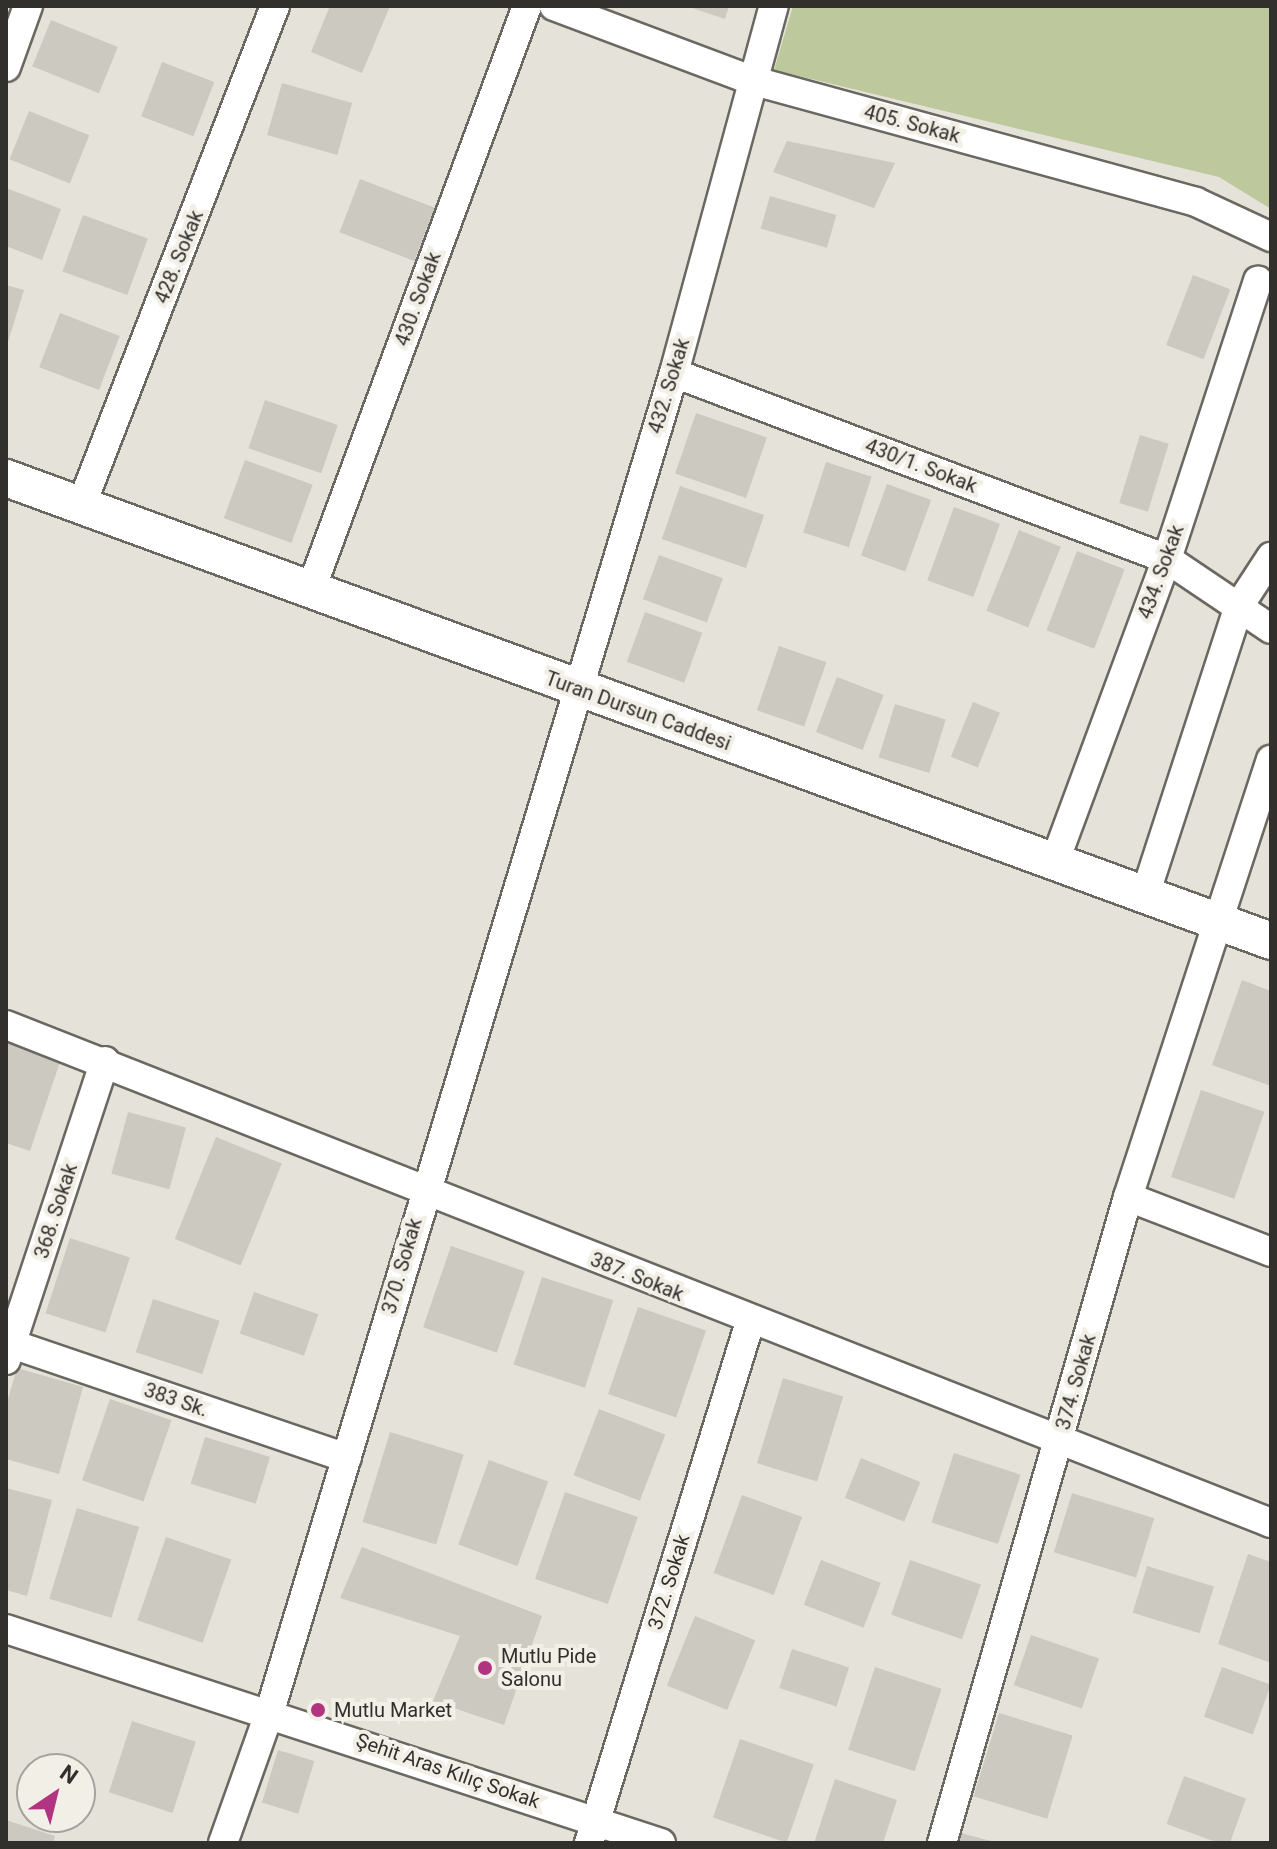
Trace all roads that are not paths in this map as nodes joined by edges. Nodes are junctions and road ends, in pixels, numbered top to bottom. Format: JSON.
{"nodes":[{"id":1,"x":28,"y":6,"type":"edge"},
{"id":2,"x":275,"y":6,"type":"edge"},
{"id":3,"x":527,"y":6,"type":"edge"},
{"id":4,"x":554,"y":6,"type":"edge"},
{"id":5,"x":774,"y":6,"type":"edge"},
{"id":6,"x":6,"y":67,"type":"edge"},
{"id":7,"x":754,"y":81,"type":"junction"},
{"id":8,"x":1271,"y":237,"type":"edge"},
{"id":9,"x":1258,"y":281,"type":"dead end"},
{"id":10,"x":674,"y":373,"type":"junction"},
{"id":11,"x":6,"y":478,"type":"edge"},
{"id":12,"x":81,"y":506,"type":"junction"},
{"id":13,"x":1271,"y":557,"type":"edge"},
{"id":14,"x":1167,"y":559,"type":"junction"},
{"id":15,"x":310,"y":592,"type":"junction"},
{"id":16,"x":1239,"y":606,"type":"junction"},
{"id":17,"x":1271,"y":629,"type":"edge"},
{"id":18,"x":576,"y":688,"type":"junction"},
{"id":19,"x":1271,"y":760,"type":"edge"},
{"id":20,"x":1055,"y":861,"type":"junction"},
{"id":21,"x":1145,"y":895,"type":"junction"},
{"id":22,"x":1217,"y":923,"type":"junction"},
{"id":23,"x":1271,"y":941,"type":"edge"},
{"id":24,"x":6,"y":1025,"type":"edge"},
{"id":25,"x":105,"y":1061,"type":"junction"},
{"id":26,"x":423,"y":1191,"type":"junction"},
{"id":27,"x":1128,"y":1197,"type":"junction"},
{"id":28,"x":1271,"y":1252,"type":"edge"},
{"id":29,"x":750,"y":1322,"type":"junction"},
{"id":30,"x":8,"y":1349,"type":"edge"},
{"id":31,"x":1059,"y":1443,"type":"junction"},
{"id":32,"x":347,"y":1458,"type":"junction"},
{"id":33,"x":1271,"y":1523,"type":"edge"},
{"id":34,"x":6,"y":1629,"type":"edge"},
{"id":35,"x":270,"y":1711,"type":"junction"},
{"id":36,"x":592,"y":1832,"type":"edge"},
{"id":37,"x":223,"y":1843,"type":"edge"},
{"id":38,"x":661,"y":1843,"type":"edge"},
{"id":39,"x":942,"y":1843,"type":"edge"}],
"edges":[{"from":1,"to":6,"type":"street"},
{"from":2,"to":12,"type":"street","name":"428. Sokak"},
{"from":3,"to":15,"type":"street","name":"430. Sokak"},
{"from":4,"to":7,"type":"street","name":"405. Sokak"},
{"from":5,"to":7,"type":"street","name":"432. Sokak"},
{"from":7,"to":8,"type":"street","name":"405. Sokak"},
{"from":7,"to":10,"type":"street","name":"432. Sokak"},
{"from":9,"to":14,"type":"street","name":"434. Sokak"},
{"from":10,"to":14,"type":"street","name":"430/1. Sokak"},
{"from":10,"to":18,"type":"street","name":"432. Sokak"},
{"from":11,"to":12,"type":"street","name":"Turan Dursun Caddesi"},
{"from":12,"to":15,"type":"street","name":"Turan Dursun Caddesi"},
{"from":13,"to":16,"type":"street"},
{"from":14,"to":16,"type":"street","name":"430/1. Sokak"},
{"from":14,"to":20,"type":"street","name":"434. Sokak"},
{"from":15,"to":18,"type":"street","name":"Turan Dursun Caddesi"},
{"from":16,"to":17,"type":"street","name":"430/1. Sokak"},
{"from":16,"to":21,"type":"street"},
{"from":18,"to":20,"type":"street","name":"Turan Dursun Caddesi"},
{"from":18,"to":26,"type":"street","name":"370. Sokak"},
{"from":19,"to":22,"type":"street","name":"374. Sokak"},
{"from":20,"to":21,"type":"street","name":"Turan Dursun Caddesi"},
{"from":21,"to":22,"type":"street","name":"Turan Dursun Caddesi"},
{"from":22,"to":23,"type":"street","name":"Turan Dursun Caddesi"},
{"from":22,"to":27,"type":"street","name":"374. Sokak"},
{"from":24,"to":25,"type":"street","name":"387. Sokak"},
{"from":25,"to":26,"type":"street","name":"387. Sokak"},
{"from":25,"to":30,"type":"street","name":"368. Sokak"},
{"from":26,"to":29,"type":"street","name":"387. Sokak"},
{"from":26,"to":32,"type":"street","name":"370. Sokak"},
{"from":27,"to":28,"type":"street"},
{"from":27,"to":31,"type":"street","name":"374. Sokak"},
{"from":29,"to":31,"type":"street","name":"387. Sokak"},
{"from":29,"to":36,"type":"street","name":"372. Sokak"},
{"from":30,"to":32,"type":"street","name":"383 Sk."},
{"from":31,"to":33,"type":"street","name":"387. Sokak"},
{"from":31,"to":39,"type":"street","name":"374. Sokak"},
{"from":32,"to":35,"type":"street","name":"370. Sokak"},
{"from":34,"to":35,"type":"street","name":"Şehit Aras Kılıç Sokak"},
{"from":35,"to":36,"type":"street","name":"Şehit Aras Kılıç Sokak"},
{"from":35,"to":37,"type":"street","name":"370. Sokak"},
{"from":36,"to":38,"type":"street","name":"Şehit Aras Kılıç Sokak"}]}
